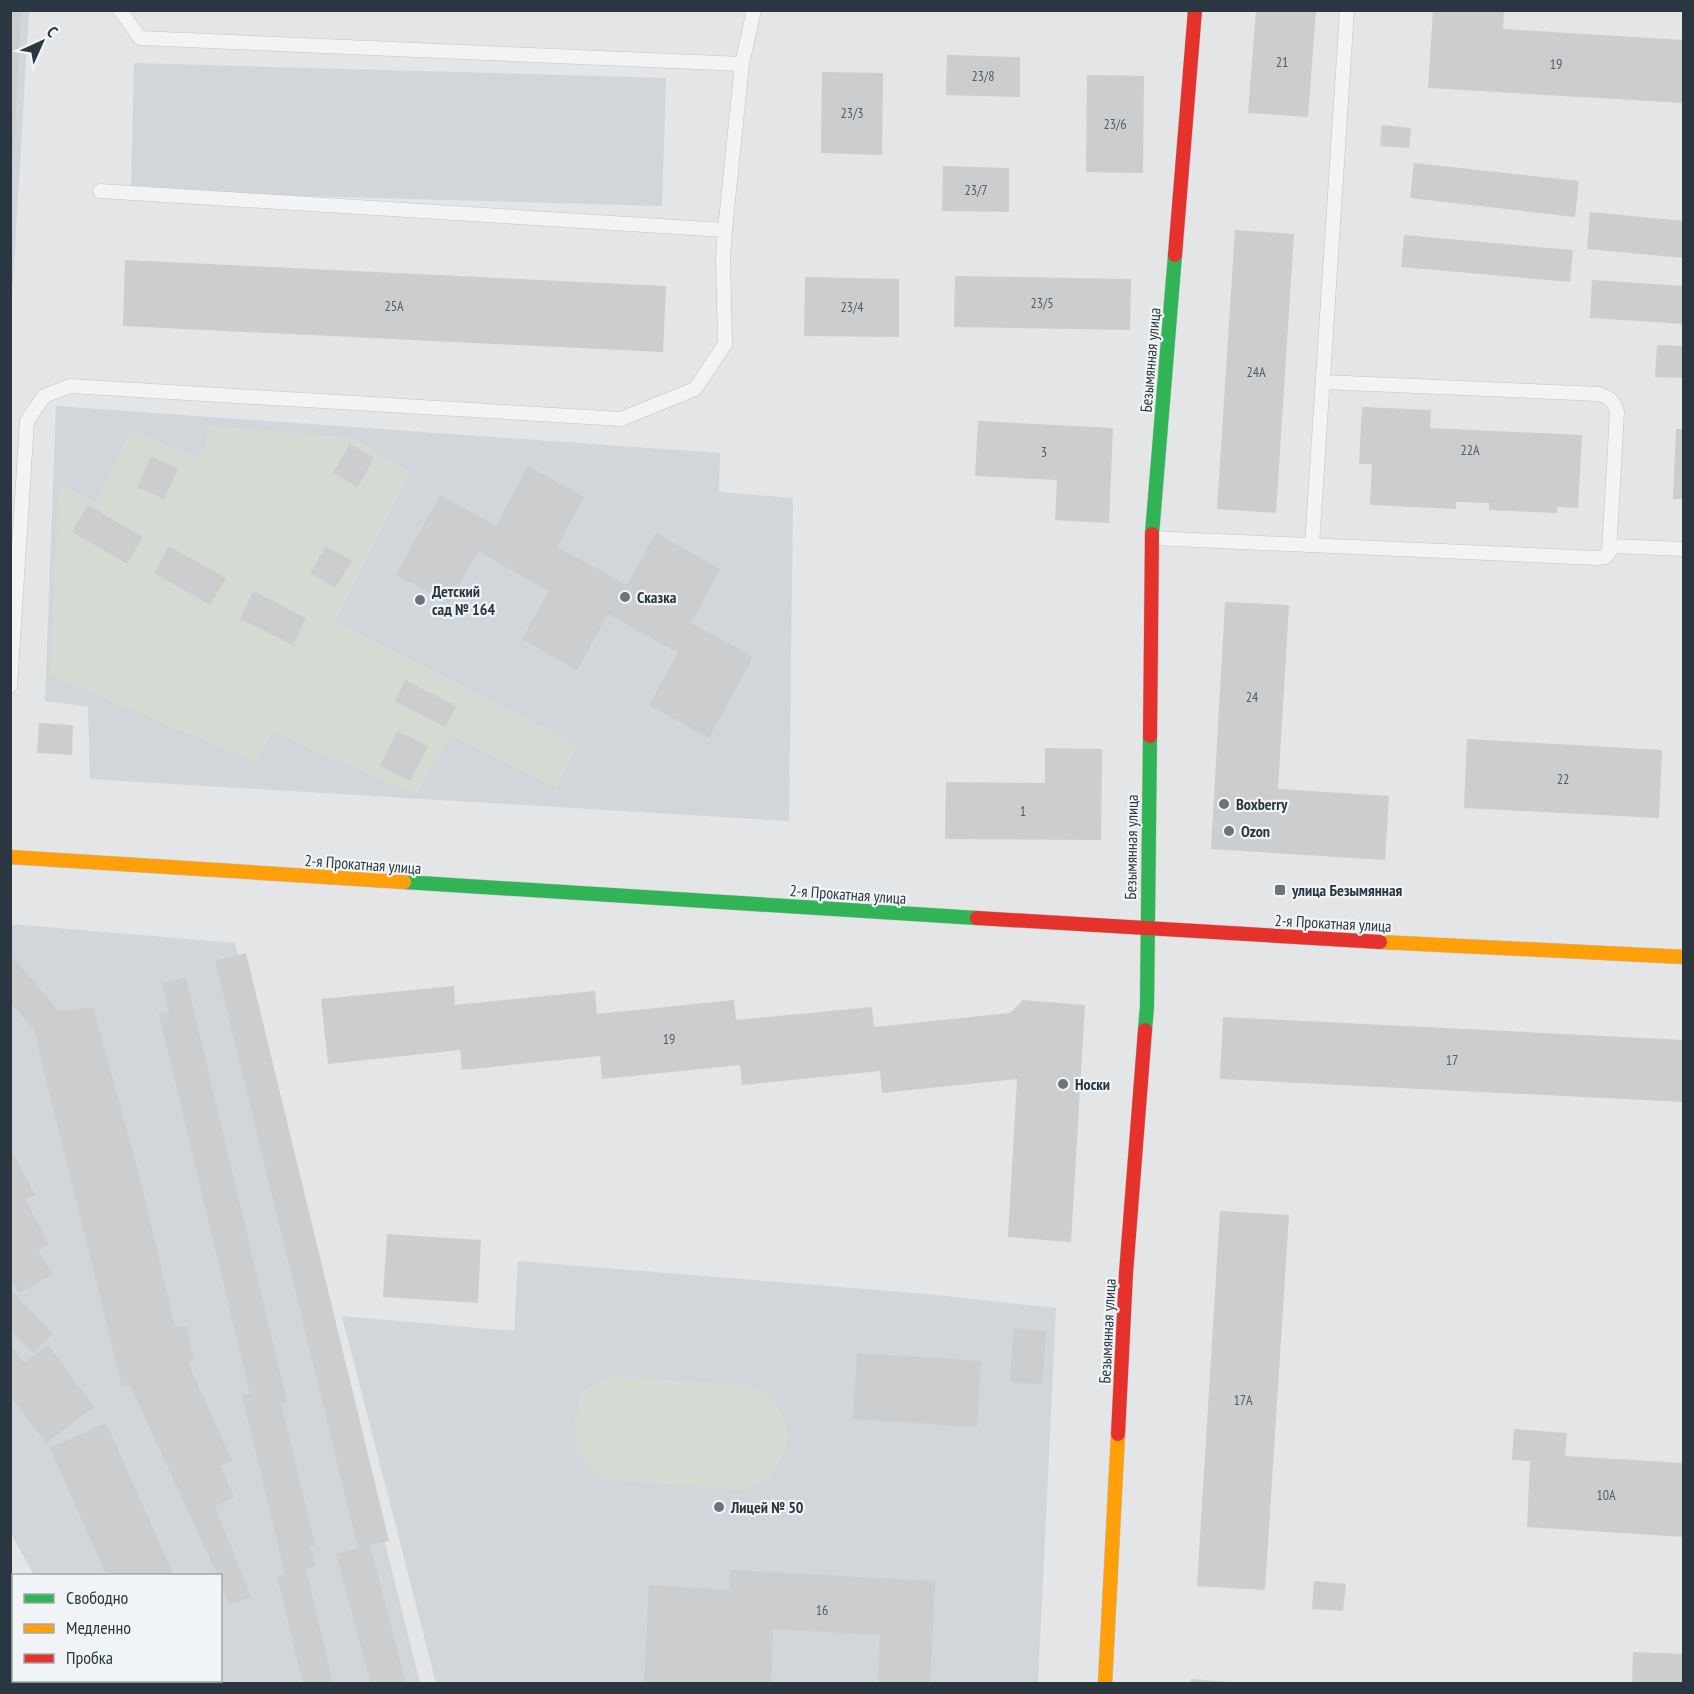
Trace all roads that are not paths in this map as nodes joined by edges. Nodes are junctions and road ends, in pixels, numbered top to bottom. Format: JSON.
{"nodes":[{"id":1,"x":120,"y":10,"type":"edge"},
{"id":2,"x":754,"y":10,"type":"edge"},
{"id":3,"x":1195,"y":10,"type":"edge"},
{"id":4,"x":1347,"y":10,"type":"edge"},
{"id":5,"x":742,"y":64,"type":"junction"},
{"id":6,"x":100,"y":191,"type":"dead end"},
{"id":7,"x":725,"y":230,"type":"junction"},
{"id":8,"x":1323,"y":382,"type":"junction"},
{"id":9,"x":1152,"y":538,"type":"junction"},
{"id":10,"x":1312,"y":545,"type":"junction"},
{"id":11,"x":1611,"y":546,"type":"junction"},
{"id":12,"x":1683,"y":549,"type":"edge"},
{"id":13,"x":10,"y":686,"type":"edge"},
{"id":14,"x":10,"y":857,"type":"edge"},
{"id":15,"x":1146,"y":929,"type":"junction"},
{"id":16,"x":1683,"y":957,"type":"edge"},
{"id":17,"x":1105,"y":1683,"type":"edge"}],
"edges":[{"from":1,"to":5,"type":"lane"},
{"from":2,"to":5,"type":"lane"},
{"from":3,"to":9,"type":"street","name":"Безымянная улица"},
{"from":4,"to":8,"type":"lane"},
{"from":5,"to":7,"type":"lane"},
{"from":6,"to":7,"type":"lane"},
{"from":7,"to":13,"type":"lane"},
{"from":8,"to":10,"type":"lane"},
{"from":8,"to":11,"type":"lane"},
{"from":9,"to":10,"type":"lane"},
{"from":9,"to":15,"type":"street","name":"Безымянная улица"},
{"from":10,"to":11,"type":"lane"},
{"from":11,"to":12,"type":"lane"},
{"from":14,"to":15,"type":"street","name":"2-я Прокатная улица"},
{"from":15,"to":16,"type":"street","name":"2-я Прокатная улица"},
{"from":15,"to":17,"type":"street","name":"Безымянная улица"}]}
